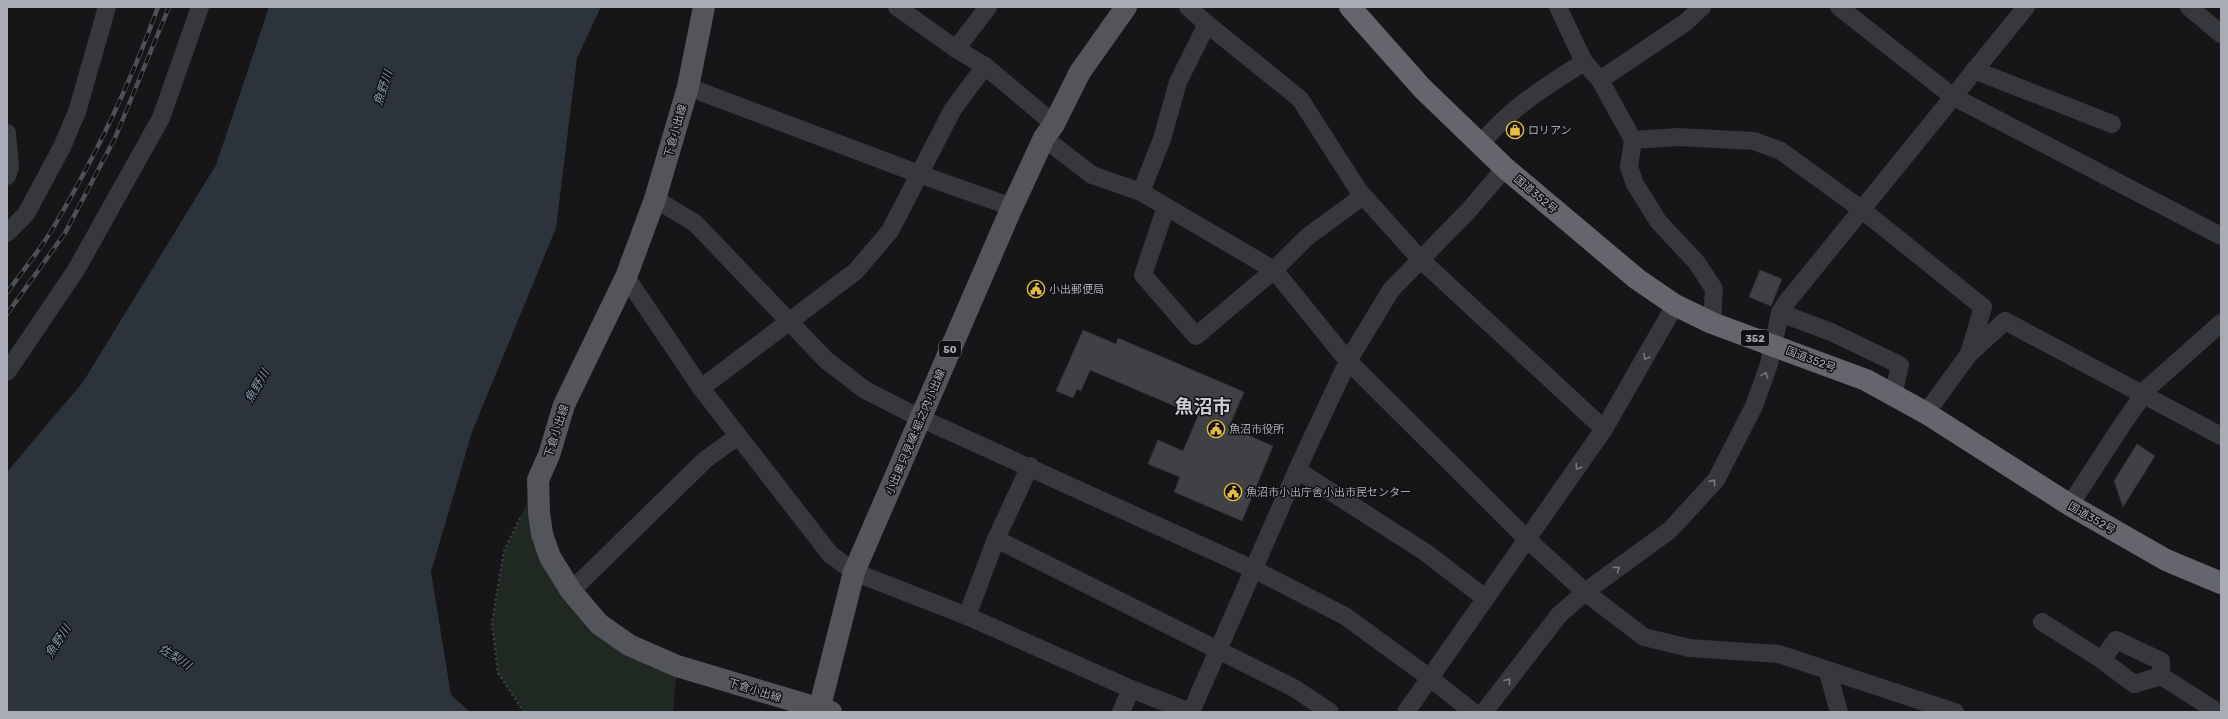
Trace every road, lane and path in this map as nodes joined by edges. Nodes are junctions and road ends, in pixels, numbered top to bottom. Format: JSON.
{"nodes":[{"id":1,"x":106,"y":7,"type":"edge"},
{"id":2,"x":200,"y":7,"type":"edge"},
{"id":3,"x":704,"y":7,"type":"edge"},
{"id":4,"x":897,"y":7,"type":"edge"},
{"id":5,"x":988,"y":7,"type":"edge"},
{"id":6,"x":1126,"y":7,"type":"edge"},
{"id":7,"x":1188,"y":7,"type":"edge"},
{"id":8,"x":1350,"y":7,"type":"edge"},
{"id":9,"x":1558,"y":7,"type":"edge"},
{"id":10,"x":1702,"y":7,"type":"edge"},
{"id":11,"x":1839,"y":7,"type":"edge"},
{"id":12,"x":2026,"y":7,"type":"edge"},
{"id":13,"x":2195,"y":9,"type":"edge"},
{"id":14,"x":1206,"y":24,"type":"junction"},
{"id":15,"x":2221,"y":34,"type":"edge"},
{"id":16,"x":956,"y":49,"type":"junction"},
{"id":17,"x":1584,"y":62,"type":"junction"},
{"id":18,"x":985,"y":66,"type":"junction"},
{"id":19,"x":1974,"y":70,"type":"junction"},
{"id":20,"x":1600,"y":80,"type":"junction"},
{"id":21,"x":688,"y":86,"type":"junction"},
{"id":22,"x":1952,"y":96,"type":"junction"},
{"id":23,"x":2112,"y":124,"type":"dead end"},
{"id":24,"x":1049,"y":131,"type":"junction"},
{"id":25,"x":7,"y":133,"type":"edge"},
{"id":26,"x":1633,"y":140,"type":"junction"},
{"id":27,"x":1481,"y":144,"type":"junction"},
{"id":28,"x":1505,"y":168,"type":"junction"},
{"id":29,"x":919,"y":174,"type":"junction"},
{"id":30,"x":7,"y":176,"type":"edge"},
{"id":31,"x":1141,"y":192,"type":"junction"},
{"id":32,"x":1363,"y":196,"type":"junction"},
{"id":33,"x":655,"y":199,"type":"junction"},
{"id":34,"x":1012,"y":206,"type":"junction"},
{"id":35,"x":1166,"y":207,"type":"junction"},
{"id":36,"x":1861,"y":209,"type":"junction"},
{"id":37,"x":7,"y":232,"type":"edge"},
{"id":38,"x":2221,"y":236,"type":"edge"},
{"id":39,"x":1421,"y":260,"type":"junction"},
{"id":40,"x":1274,"y":270,"type":"junction"},
{"id":41,"x":626,"y":277,"type":"junction"},
{"id":42,"x":1676,"y":305,"type":"junction"},
{"id":43,"x":1780,"y":314,"type":"junction"},
{"id":44,"x":789,"y":323,"type":"junction"},
{"id":45,"x":1712,"y":323,"type":"junction"},
{"id":46,"x":2221,"y":323,"type":"edge"},
{"id":47,"x":1773,"y":344,"type":"junction"},
{"id":48,"x":1969,"y":354,"type":"junction"},
{"id":49,"x":1348,"y":361,"type":"junction"},
{"id":50,"x":7,"y":372,"type":"edge"},
{"id":51,"x":701,"y":388,"type":"junction"},
{"id":52,"x":1893,"y":395,"type":"junction"},
{"id":53,"x":2145,"y":395,"type":"junction"},
{"id":54,"x":1926,"y":413,"type":"junction"},
{"id":55,"x":920,"y":418,"type":"junction"},
{"id":56,"x":1604,"y":429,"type":"junction"},
{"id":57,"x":738,"y":436,"type":"junction"},
{"id":58,"x":2221,"y":436,"type":"edge"},
{"id":59,"x":1030,"y":466,"type":"junction"},
{"id":60,"x":1297,"y":470,"type":"junction"},
{"id":61,"x":2070,"y":505,"type":"junction"},
{"id":62,"x":521,"y":515,"type":"dead end"},
{"id":63,"x":996,"y":539,"type":"junction"},
{"id":64,"x":1528,"y":540,"type":"junction"},
{"id":65,"x":1255,"y":570,"type":"junction"},
{"id":66,"x":854,"y":572,"type":"junction"},
{"id":67,"x":2221,"y":583,"type":"edge"},
{"id":68,"x":571,"y":591,"type":"junction"},
{"id":69,"x":1585,"y":592,"type":"junction"},
{"id":70,"x":1485,"y":598,"type":"junction"},
{"id":71,"x":967,"y":616,"type":"junction"},
{"id":72,"x":2042,"y":622,"type":"dead end"},
{"id":73,"x":1219,"y":650,"type":"junction"},
{"id":74,"x":2102,"y":660,"type":"junction"},
{"id":75,"x":1828,"y":672,"type":"junction"},
{"id":76,"x":2161,"y":676,"type":"junction"},
{"id":77,"x":1430,"y":678,"type":"junction"},
{"id":78,"x":1131,"y":689,"type":"junction"},
{"id":79,"x":823,"y":711,"type":"edge"},
{"id":80,"x":524,"y":712,"type":"edge"},
{"id":81,"x":1121,"y":712,"type":"edge"},
{"id":82,"x":1191,"y":712,"type":"edge"},
{"id":83,"x":1330,"y":712,"type":"edge"},
{"id":84,"x":1406,"y":712,"type":"edge"},
{"id":85,"x":1473,"y":712,"type":"edge"},
{"id":86,"x":1484,"y":712,"type":"edge"},
{"id":87,"x":1839,"y":712,"type":"edge"},
{"id":88,"x":1955,"y":712,"type":"edge"},
{"id":89,"x":2218,"y":712,"type":"edge"}],
"edges":[{"from":1,"to":37,"type":"street"},
{"from":2,"to":50,"type":"street"},
{"from":3,"to":21,"type":"main road","name":"下倉小出線"},
{"from":4,"to":16,"type":"street"},
{"from":5,"to":16,"type":"street"},
{"from":6,"to":24,"type":"main road","name":"小出奥只見線;堀之内小出線","number":"50"},
{"from":7,"to":14,"type":"street"},
{"from":8,"to":27,"type":"highway","name":"国道352号","number":"352"},
{"from":9,"to":17,"type":"street"},
{"from":10,"to":20,"type":"street"},
{"from":11,"to":22,"type":"street"},
{"from":12,"to":19,"type":"street"},
{"from":13,"to":15,"type":"street"},
{"from":14,"to":31,"type":"street"},
{"from":14,"to":32,"type":"street"},
{"from":16,"to":18,"type":"street"},
{"from":17,"to":20,"type":"street"},
{"from":17,"to":27,"type":"street"},
{"from":18,"to":24,"type":"street"},
{"from":18,"to":29,"type":"street"},
{"from":19,"to":22,"type":"street"},
{"from":19,"to":23,"type":"street"},
{"from":20,"to":26,"type":"street"},
{"from":21,"to":29,"type":"street"},
{"from":21,"to":33,"type":"main road","name":"下倉小出線"},
{"from":22,"to":36,"type":"street"},
{"from":22,"to":38,"type":"street"},
{"from":24,"to":31,"type":"street"},
{"from":24,"to":34,"type":"main road","name":"小出奥只見線;堀之内小出線","number":"50"},
{"from":25,"to":30,"type":"street"},
{"from":26,"to":36,"type":"street"},
{"from":26,"to":45,"type":"street"},
{"from":27,"to":28,"type":"highway","name":"国道352号","number":"352"},
{"from":28,"to":39,"type":"street"},
{"from":28,"to":42,"type":"highway","name":"国道352号","number":"352"},
{"from":29,"to":34,"type":"street"},
{"from":29,"to":44,"type":"street"},
{"from":31,"to":35,"type":"street"},
{"from":32,"to":39,"type":"street"},
{"from":32,"to":40,"type":"street"},
{"from":33,"to":41,"type":"main road","name":"下倉小出線"},
{"from":33,"to":44,"type":"street"},
{"from":34,"to":55,"type":"main road","name":"小出奥只見線;堀之内小出線","number":"50"},
{"from":35,"to":40,"type":"street"},
{"from":35,"to":40,"type":"street"},
{"from":36,"to":43,"type":"street"},
{"from":36,"to":48,"type":"street"},
{"from":39,"to":49,"type":"street"},
{"from":39,"to":56,"type":"street"},
{"from":40,"to":49,"type":"street"},
{"from":41,"to":51,"type":"street"},
{"from":41,"to":68,"type":"main road","name":"下倉小出線"},
{"from":42,"to":45,"type":"highway","name":"国道352号","number":"352"},
{"from":42,"to":56,"type":"street","one_way":true},
{"from":43,"to":47,"type":"street"},
{"from":43,"to":52,"type":"street"},
{"from":44,"to":51,"type":"street"},
{"from":44,"to":55,"type":"street"},
{"from":45,"to":47,"type":"highway","name":"国道352号","number":"352"},
{"from":46,"to":53,"type":"street"},
{"from":47,"to":52,"type":"highway","name":"国道352号","number":"352"},
{"from":69,"to":47,"type":"street","one_way":true},
{"from":48,"to":53,"type":"street"},
{"from":48,"to":54,"type":"street"},
{"from":49,"to":60,"type":"street"},
{"from":49,"to":64,"type":"street"},
{"from":51,"to":57,"type":"street"},
{"from":52,"to":54,"type":"highway","name":"国道352号","number":"352"},
{"from":53,"to":58,"type":"street"},
{"from":53,"to":61,"type":"street"},
{"from":54,"to":61,"type":"highway","name":"国道352号","number":"352"},
{"from":55,"to":59,"type":"street"},
{"from":55,"to":66,"type":"main road","name":"小出奥只見線;堀之内小出線","number":"50"},
{"from":56,"to":64,"type":"street","one_way":true},
{"from":57,"to":66,"type":"street"},
{"from":57,"to":68,"type":"street"},
{"from":59,"to":63,"type":"street"},
{"from":59,"to":65,"type":"street"},
{"from":60,"to":65,"type":"street"},
{"from":60,"to":70,"type":"street"},
{"from":61,"to":67,"type":"highway","name":"国道352号","number":"352"},
{"from":62,"to":80,"type":"path"},
{"from":63,"to":71,"type":"street"},
{"from":63,"to":73,"type":"street"},
{"from":64,"to":69,"type":"street"},
{"from":64,"to":70,"type":"street"},
{"from":65,"to":73,"type":"street"},
{"from":65,"to":77,"type":"street"},
{"from":66,"to":71,"type":"street"},
{"from":66,"to":79,"type":"main road","name":"小出奥只見線;堀之内小出線","number":"50"},
{"from":68,"to":79,"type":"main road","name":"下倉小出線"},
{"from":69,"to":75,"type":"street"},
{"from":86,"to":69,"type":"street","one_way":true},
{"from":70,"to":77,"type":"street"},
{"from":71,"to":78,"type":"street"},
{"from":72,"to":74,"type":"street"},
{"from":73,"to":82,"type":"street"},
{"from":73,"to":83,"type":"street"},
{"from":74,"to":76,"type":"street"},
{"from":74,"to":76,"type":"street"},
{"from":75,"to":87,"type":"street"},
{"from":75,"to":88,"type":"street"},
{"from":76,"to":89,"type":"street"},
{"from":77,"to":84,"type":"street"},
{"from":77,"to":85,"type":"street"},
{"from":78,"to":81,"type":"street"},
{"from":78,"to":82,"type":"street"}]}
